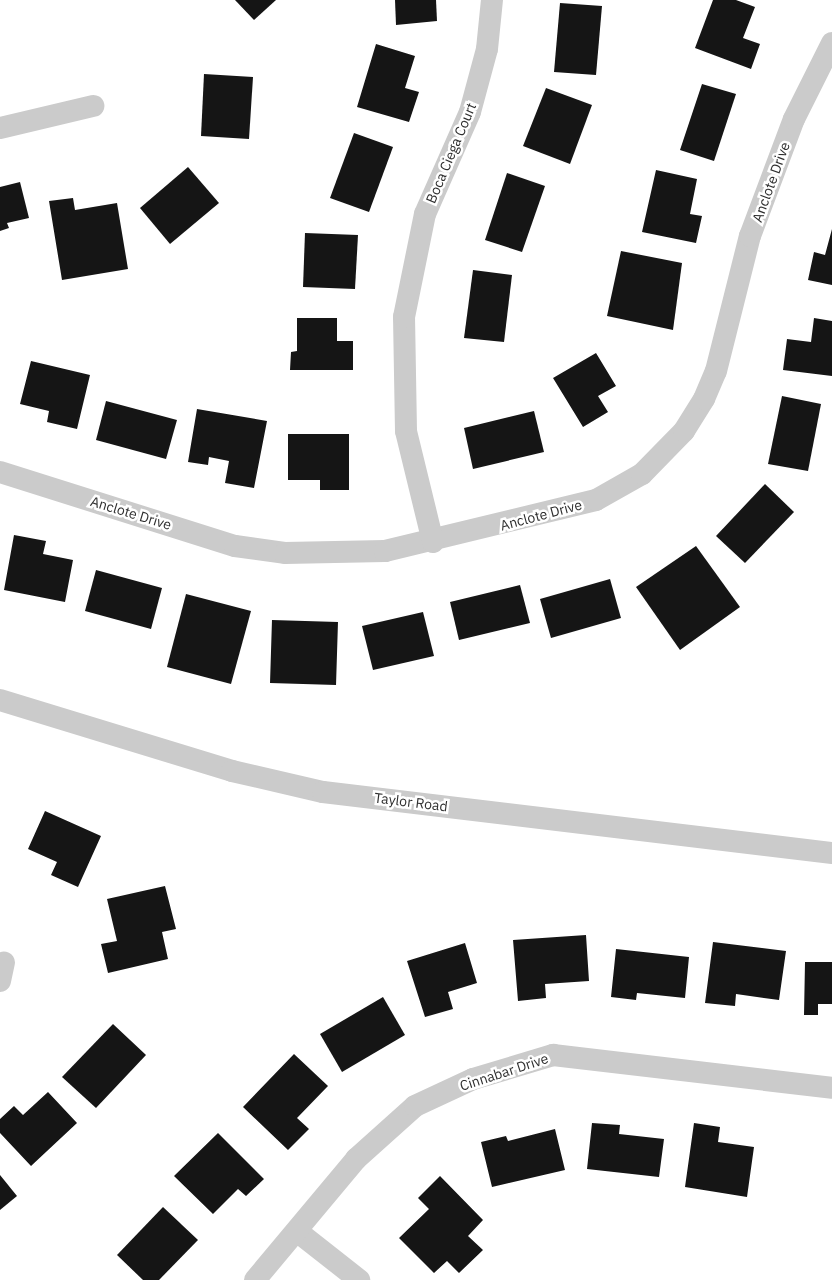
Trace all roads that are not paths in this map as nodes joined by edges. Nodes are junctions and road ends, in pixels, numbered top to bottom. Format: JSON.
{"nodes":[{"id":1,"x":492,"y":0,"type":"edge"},
{"id":2,"x":832,"y":43,"type":"edge"},
{"id":3,"x":93,"y":106,"type":"dead end"},
{"id":4,"x":0,"y":128,"type":"edge"},
{"id":5,"x":0,"y":472,"type":"edge"},
{"id":6,"x":433,"y":542,"type":"junction"},
{"id":7,"x":0,"y":700,"type":"edge"},
{"id":8,"x":832,"y":853,"type":"edge"},
{"id":9,"x":832,"y":1088,"type":"edge"},
{"id":10,"x":298,"y":1232,"type":"junction"},
{"id":11,"x":255,"y":1280,"type":"edge"},
{"id":12,"x":359,"y":1280,"type":"edge"}],
"edges":[{"from":1,"to":6,"type":"street","name":"Boca Ciega Court"},
{"from":2,"to":6,"type":"street","name":"Anclote Drive"},
{"from":3,"to":4,"type":"street"},
{"from":5,"to":6,"type":"street","name":"Anclote Drive"},
{"from":7,"to":8,"type":"street","name":"Taylor Road"},
{"from":9,"to":10,"type":"street","name":"Cinnabar Drive"},
{"from":10,"to":11,"type":"street","name":"Cinnabar Drive"},
{"from":10,"to":12,"type":"street"}]}
